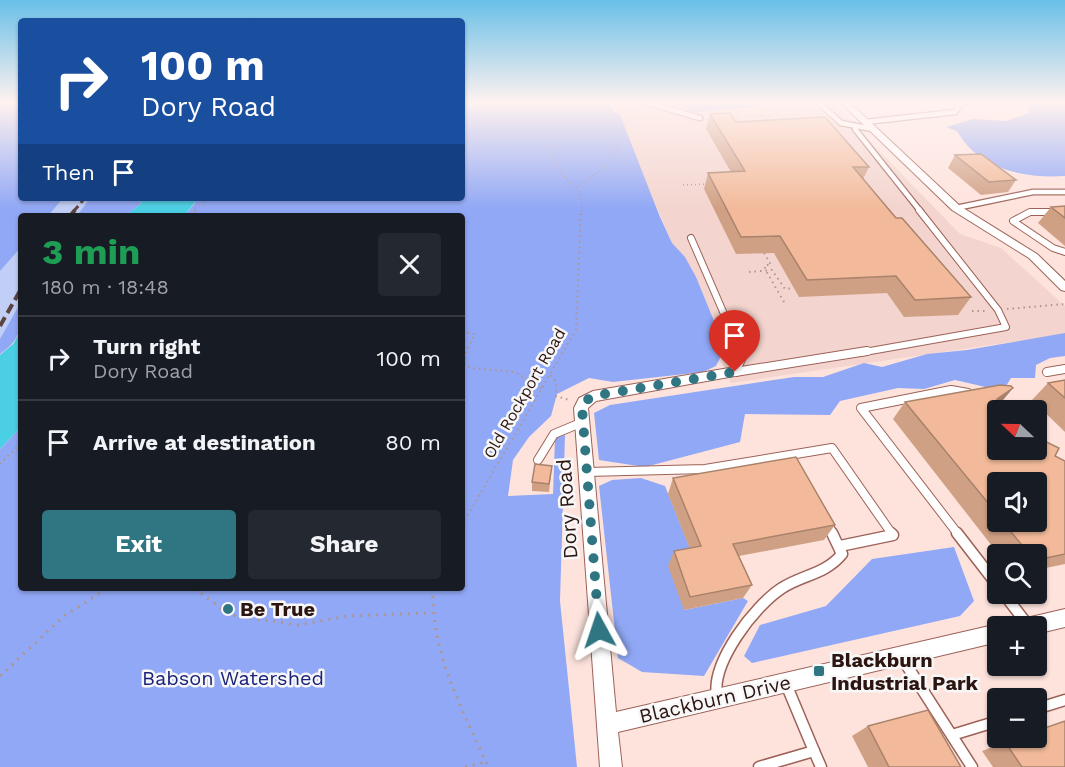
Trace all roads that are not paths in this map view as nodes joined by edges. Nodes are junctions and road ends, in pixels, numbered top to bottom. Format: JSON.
{"nodes":[{"id":1,"x":862,"y":138,"type":"edge"},
{"id":2,"x":882,"y":138,"type":"edge"},
{"id":3,"x":1065,"y":192,"type":"edge"},
{"id":4,"x":956,"y":208,"type":"junction"},
{"id":5,"x":1065,"y":212,"type":"edge"},
{"id":6,"x":692,"y":237,"type":"dead end"},
{"id":7,"x":1065,"y":252,"type":"edge"},
{"id":8,"x":1065,"y":287,"type":"edge"},
{"id":9,"x":1065,"y":369,"type":"edge"},
{"id":10,"x":735,"y":372,"type":"junction"},
{"id":11,"x":1047,"y":372,"type":"dead end"},
{"id":12,"x":980,"y":395,"type":"edge"},
{"id":13,"x":583,"y":422,"type":"junction"},
{"id":14,"x":538,"y":460,"type":"dead end"},
{"id":15,"x":587,"y":472,"type":"junction"},
{"id":16,"x":823,"y":515,"type":"edge"},
{"id":17,"x":840,"y":546,"type":"junction"},
{"id":18,"x":987,"y":572,"type":"edge"},
{"id":19,"x":1065,"y":619,"type":"edge"},
{"id":20,"x":1047,"y":623,"type":"edge"},
{"id":21,"x":987,"y":635,"type":"edge"},
{"id":22,"x":901,"y":655,"type":"junction"},
{"id":23,"x":785,"y":682,"type":"junction"},
{"id":24,"x":717,"y":698,"type":"junction"},
{"id":25,"x":1065,"y":700,"type":"edge"},
{"id":26,"x":1047,"y":706,"type":"edge"},
{"id":27,"x":608,"y":724,"type":"junction"},
{"id":28,"x":987,"y":724,"type":"edge"},
{"id":29,"x":952,"y":735,"type":"junction"},
{"id":30,"x":814,"y":751,"type":"junction"},
{"id":31,"x":611,"y":767,"type":"edge"},
{"id":32,"x":759,"y":767,"type":"edge"},
{"id":33,"x":821,"y":767,"type":"edge"},
{"id":34,"x":972,"y":767,"type":"edge"}],
"edges":[{"from":1,"to":10,"type":"lane"},
{"from":2,"to":4,"type":"street"},
{"from":3,"to":4,"type":"lane"},
{"from":4,"to":8,"type":"street"},
{"from":5,"to":7,"type":"lane"},
{"from":6,"to":10,"type":"lane"},
{"from":9,"to":11,"type":"lane"},
{"from":10,"to":13,"type":"street","name":"Dory Road"},
{"from":12,"to":18,"type":"lane"},
{"from":13,"to":14,"type":"lane"},
{"from":13,"to":15,"type":"street","name":"Dory Road"},
{"from":15,"to":17,"type":"lane"},
{"from":15,"to":27,"type":"street","name":"Dory Road"},
{"from":16,"to":17,"type":"lane"},
{"from":17,"to":24,"type":"lane"},
{"from":19,"to":20,"type":"street"},
{"from":21,"to":22,"type":"street","name":"Blackburn Drive"},
{"from":22,"to":23,"type":"street","name":"Blackburn Drive"},
{"from":22,"to":29,"type":"lane"},
{"from":23,"to":24,"type":"street","name":"Blackburn Drive"},
{"from":23,"to":30,"type":"lane"},
{"from":24,"to":27,"type":"street","name":"Blackburn Drive"},
{"from":25,"to":26,"type":"lane"},
{"from":27,"to":31,"type":"street","name":"Dory Road"},
{"from":28,"to":29,"type":"lane"},
{"from":29,"to":34,"type":"lane"},
{"from":30,"to":32,"type":"lane"},
{"from":30,"to":33,"type":"lane"}]}
